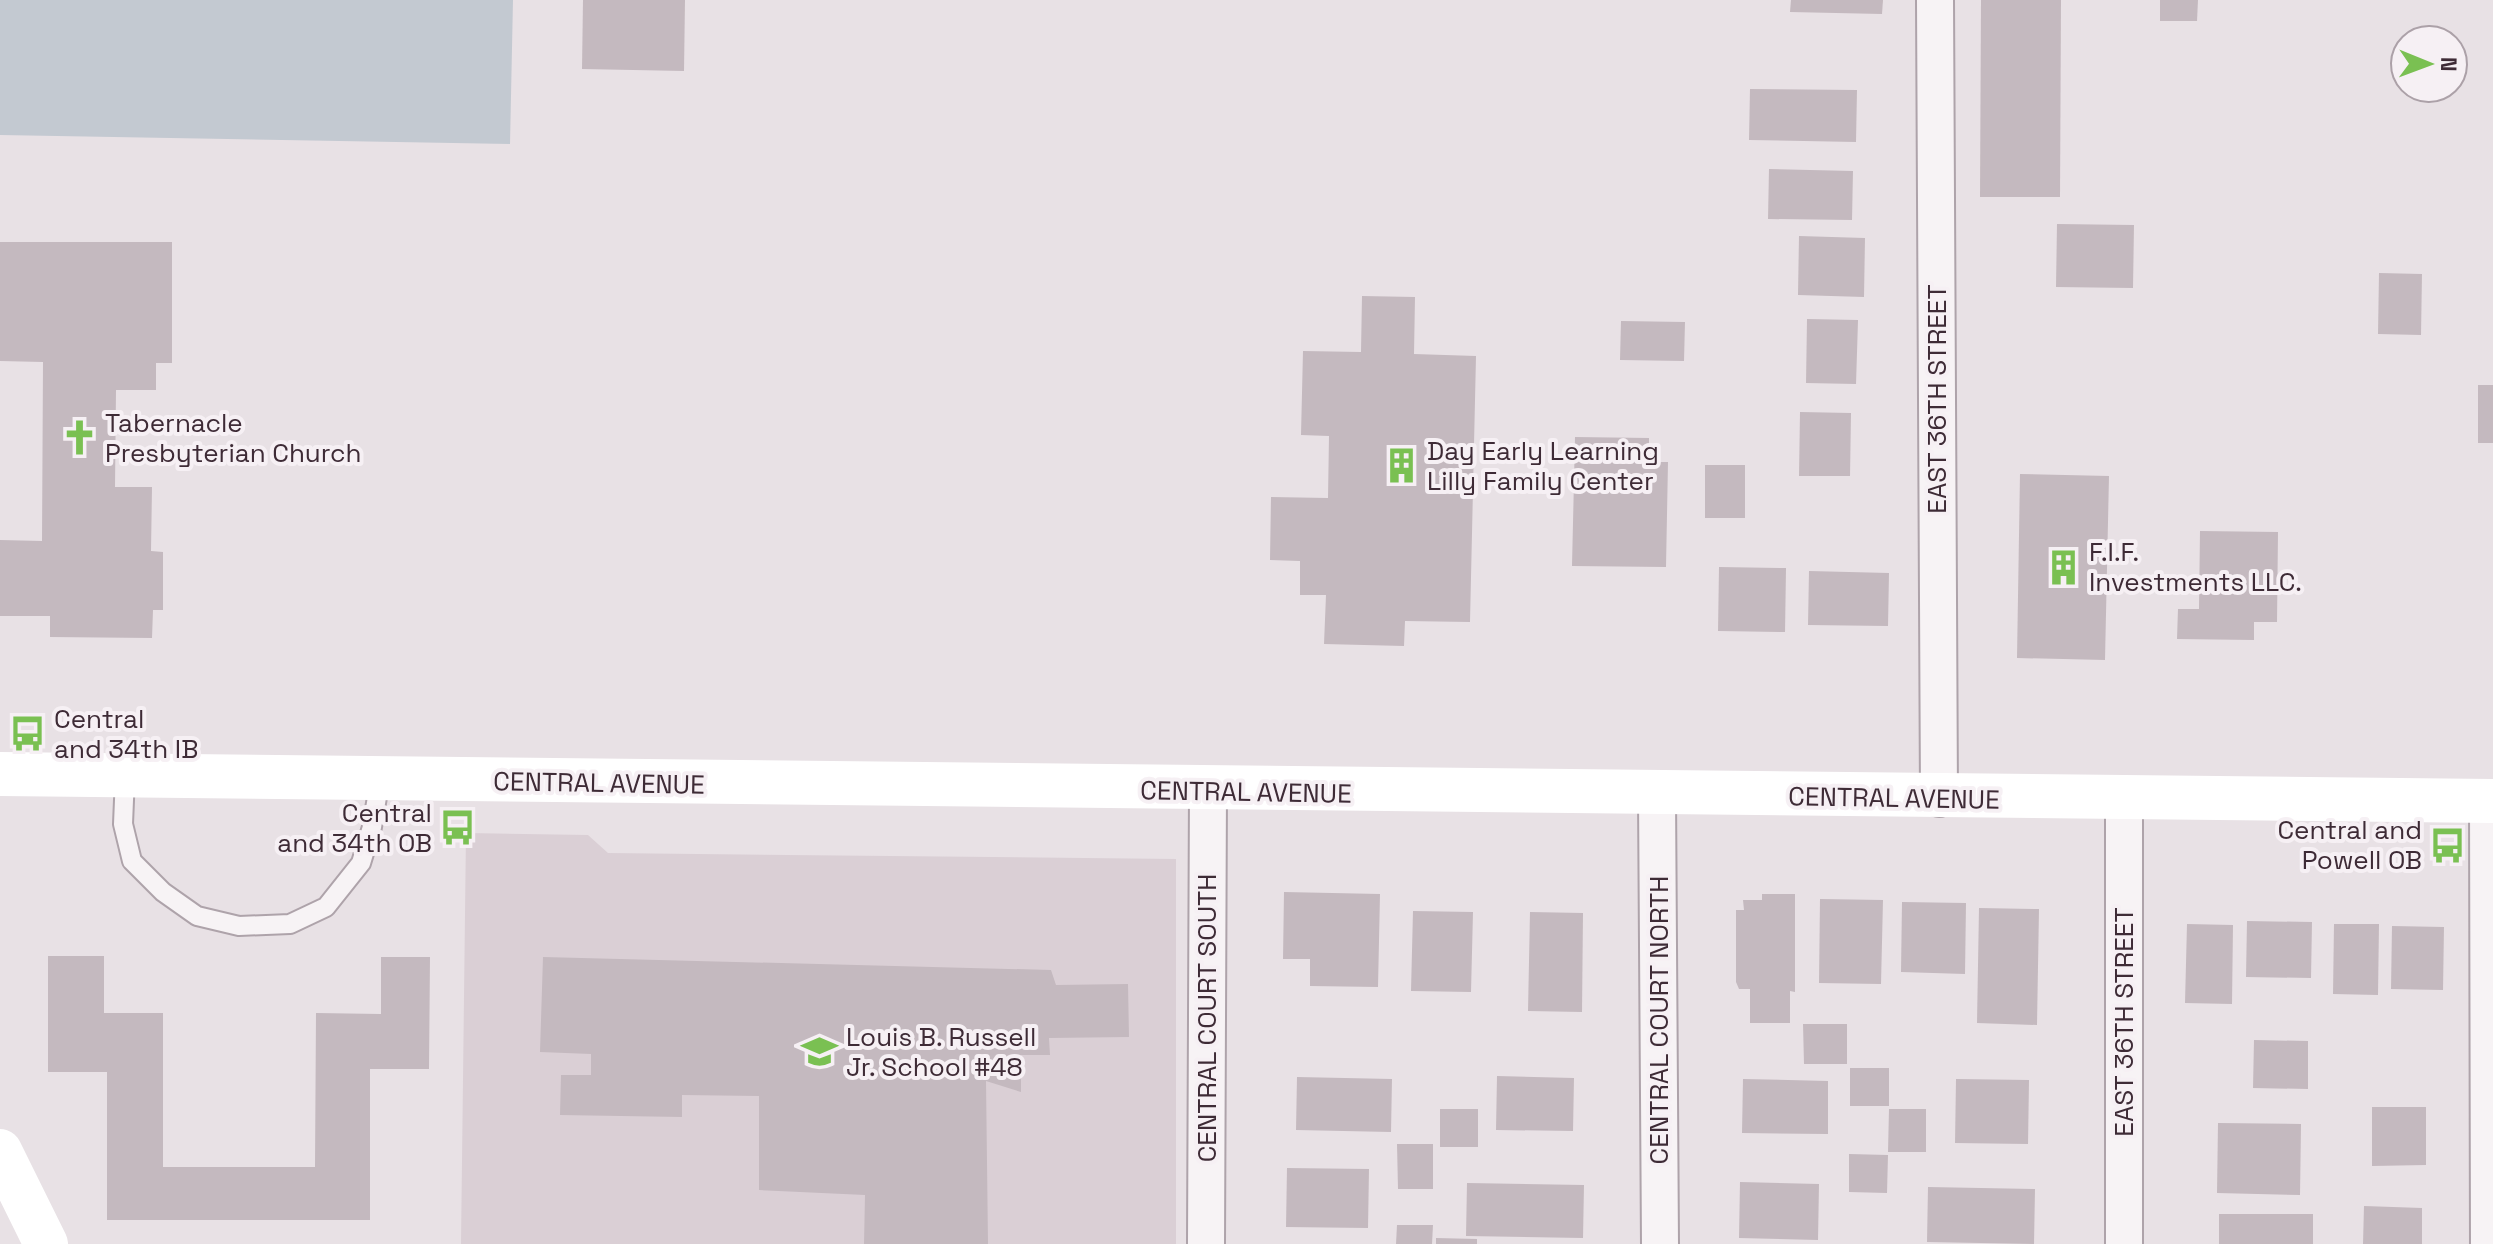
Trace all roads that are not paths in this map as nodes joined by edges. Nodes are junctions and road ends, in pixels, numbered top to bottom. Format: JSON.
{"nodes":[{"id":1,"x":1935,"y":0,"type":"edge"},
{"id":2,"x":0,"y":774,"type":"edge"},
{"id":3,"x":125,"y":776,"type":"junction"},
{"id":4,"x":380,"y":779,"type":"junction"},
{"id":5,"x":1208,"y":791,"type":"junction"},
{"id":6,"x":1657,"y":796,"type":"junction"},
{"id":7,"x":1939,"y":798,"type":"junction"},
{"id":8,"x":2124,"y":801,"type":"junction"},
{"id":9,"x":2490,"y":801,"type":"edge"},
{"id":10,"x":0,"y":1151,"type":"edge"},
{"id":11,"x":46,"y":1244,"type":"edge"},
{"id":12,"x":1206,"y":1244,"type":"edge"},
{"id":13,"x":1660,"y":1244,"type":"edge"},
{"id":14,"x":2124,"y":1244,"type":"edge"},
{"id":15,"x":2489,"y":1244,"type":"edge"}],
"edges":[{"from":1,"to":7,"type":"street","name":"EAST 36TH STREET"},
{"from":2,"to":3,"type":"main road","name":"CENTRAL AVENUE"},
{"from":3,"to":4,"type":"main road","name":"CENTRAL AVENUE"},
{"from":3,"to":4,"type":"lane"},
{"from":4,"to":5,"type":"main road","name":"CENTRAL AVENUE"},
{"from":5,"to":6,"type":"main road","name":"CENTRAL AVENUE"},
{"from":5,"to":12,"type":"street","name":"CENTRAL COURT SOUTH"},
{"from":6,"to":7,"type":"main road","name":"CENTRAL AVENUE"},
{"from":6,"to":13,"type":"street","name":"CENTRAL COURT NORTH"},
{"from":7,"to":8,"type":"main road","name":"CENTRAL AVENUE"},
{"from":8,"to":9,"type":"main road","name":"CENTRAL AVENUE"},
{"from":8,"to":14,"type":"street","name":"EAST 36TH STREET"},
{"from":9,"to":15,"type":"street"},
{"from":10,"to":11,"type":"main road"}]}
